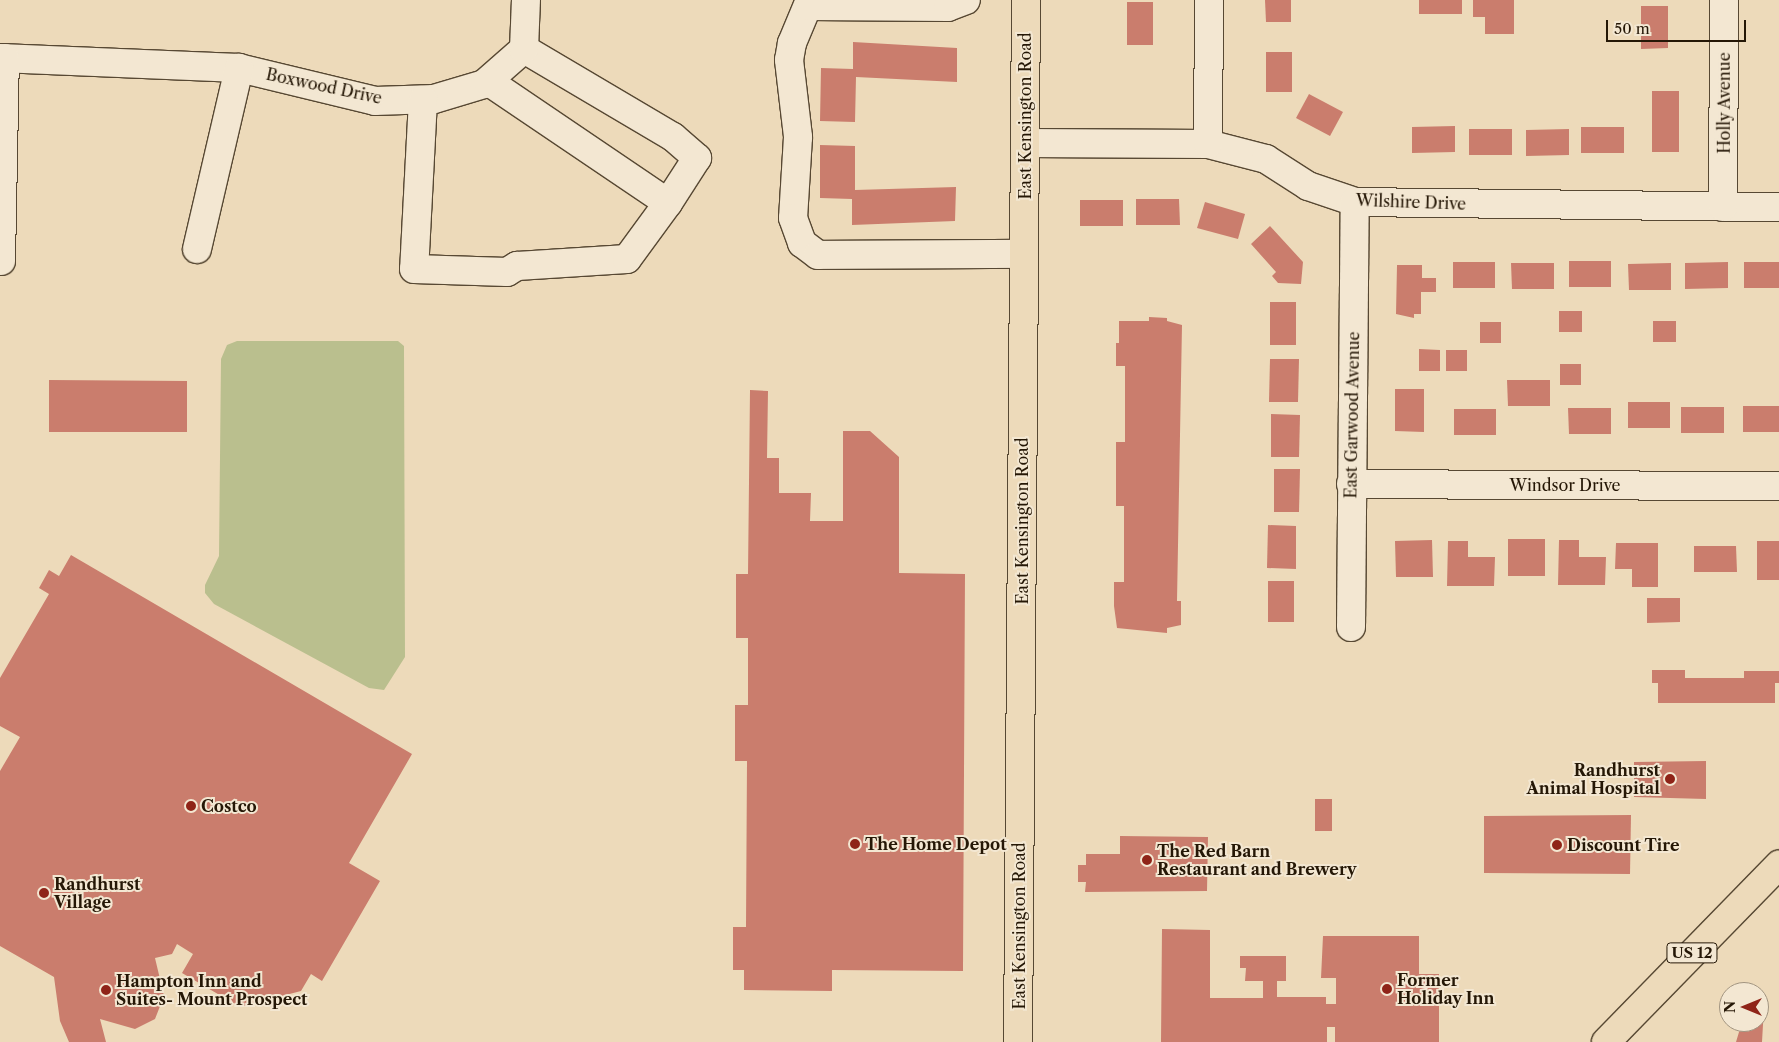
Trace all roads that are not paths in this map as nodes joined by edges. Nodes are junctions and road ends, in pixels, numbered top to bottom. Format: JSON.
{"nodes":[{"id":1,"x":526,"y":0,"type":"edge"},
{"id":2,"x":966,"y":0,"type":"edge"},
{"id":3,"x":1026,"y":0,"type":"edge"},
{"id":4,"x":1209,"y":0,"type":"edge"},
{"id":5,"x":1724,"y":0,"type":"edge"},
{"id":6,"x":810,"y":3,"type":"edge"},
{"id":7,"x":524,"y":49,"type":"junction"},
{"id":8,"x":2,"y":58,"type":"edge"},
{"id":9,"x":240,"y":68,"type":"junction"},
{"id":10,"x":488,"y":81,"type":"junction"},
{"id":11,"x":423,"y":100,"type":"junction"},
{"id":12,"x":1025,"y":143,"type":"junction"},
{"id":13,"x":1208,"y":144,"type":"junction"},
{"id":14,"x":1355,"y":202,"type":"junction"},
{"id":15,"x":668,"y":203,"type":"junction"},
{"id":16,"x":1723,"y":207,"type":"junction"},
{"id":17,"x":1779,"y":207,"type":"edge"},
{"id":18,"x":196,"y":249,"type":"dead end"},
{"id":19,"x":1024,"y":254,"type":"junction"},
{"id":20,"x":0,"y":261,"type":"edge"},
{"id":21,"x":1351,"y":484,"type":"junction"},
{"id":22,"x":1779,"y":486,"type":"edge"},
{"id":23,"x":1351,"y":627,"type":"dead end"},
{"id":24,"x":1779,"y":865,"type":"edge"},
{"id":25,"x":1018,"y":1042,"type":"edge"},
{"id":26,"x":1606,"y":1042,"type":"edge"}],
"edges":[{"from":1,"to":7,"type":"street"},
{"from":2,"to":6,"type":"street"},
{"from":3,"to":12,"type":"main road","name":"East Kensington Road"},
{"from":4,"to":13,"type":"street"},
{"from":5,"to":16,"type":"street","name":"Holly Avenue"},
{"from":6,"to":19,"type":"street"},
{"from":7,"to":10,"type":"street","name":"Boxwood Drive"},
{"from":7,"to":15,"type":"street"},
{"from":8,"to":9,"type":"street","name":"Boxwood Drive"},
{"from":8,"to":20,"type":"street","name":"Boxwood Drive"},
{"from":9,"to":11,"type":"street","name":"Boxwood Drive"},
{"from":9,"to":18,"type":"street"},
{"from":10,"to":11,"type":"street","name":"Boxwood Drive"},
{"from":10,"to":15,"type":"street"},
{"from":11,"to":15,"type":"street"},
{"from":12,"to":13,"type":"street","name":"Wilshire Drive"},
{"from":12,"to":19,"type":"main road","name":"East Kensington Road"},
{"from":13,"to":14,"type":"street","name":"Wilshire Drive"},
{"from":14,"to":16,"type":"street","name":"Wilshire Drive"},
{"from":14,"to":21,"type":"street","name":"East Garwood Avenue"},
{"from":16,"to":17,"type":"street","name":"Wilshire Drive"},
{"from":19,"to":25,"type":"main road","name":"East Kensington Road"},
{"from":21,"to":22,"type":"street","name":"Windsor Drive"},
{"from":21,"to":23,"type":"street","name":"East Garwood Avenue"},
{"from":24,"to":26,"type":"main road","number":"US 12"}]}
